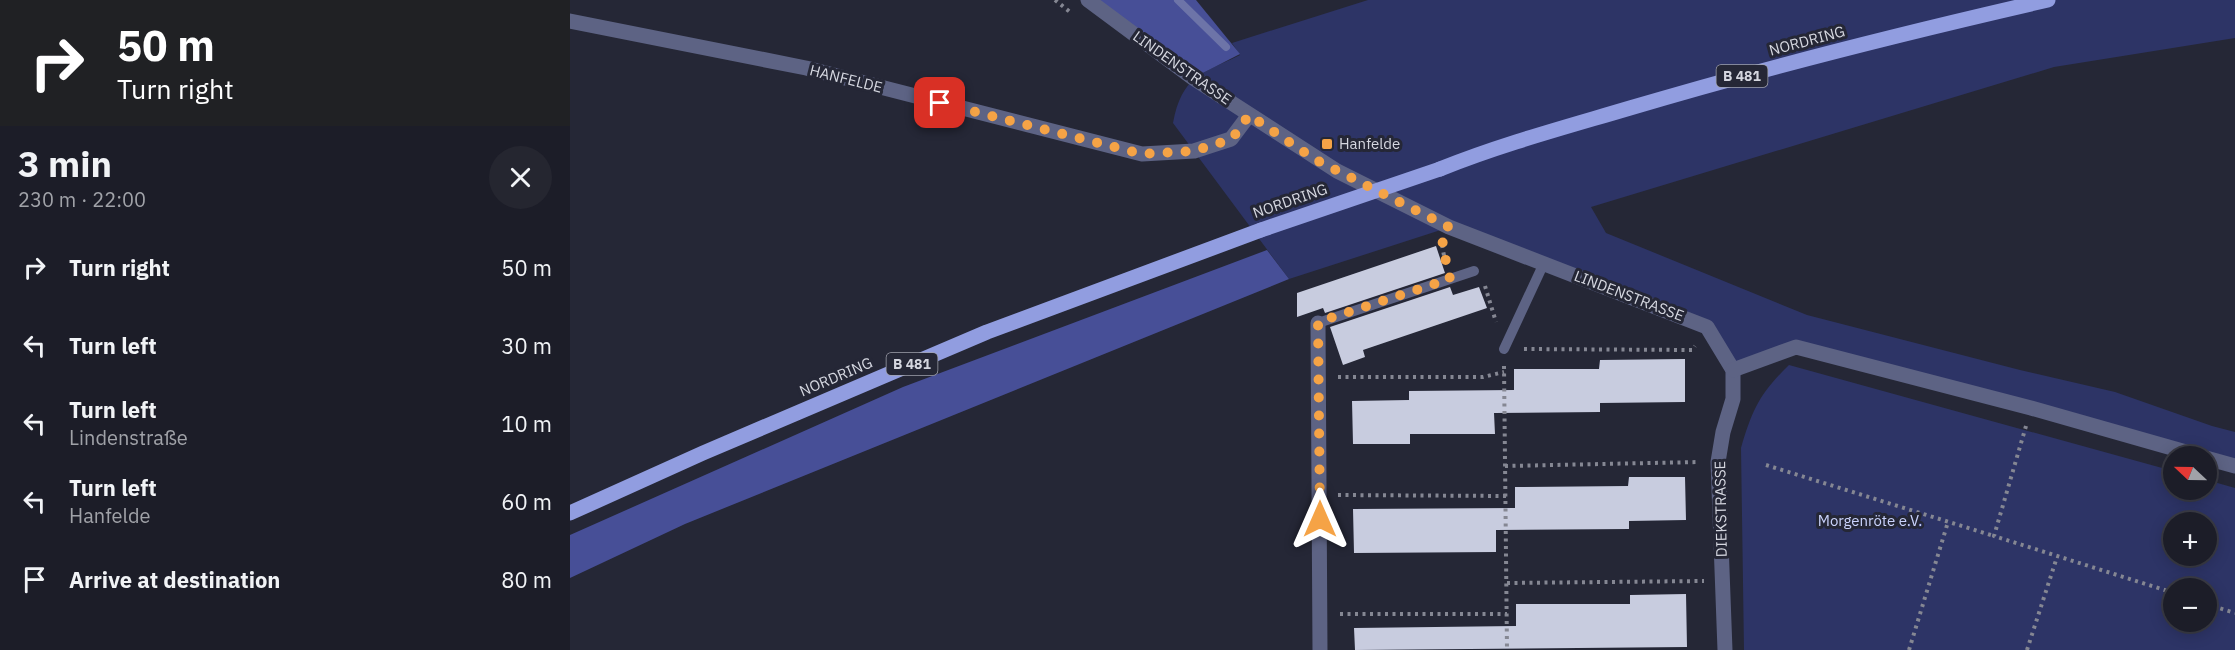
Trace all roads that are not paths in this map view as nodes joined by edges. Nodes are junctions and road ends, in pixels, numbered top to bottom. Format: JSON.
{"nodes":[{"id":1,"x":1088,"y":0,"type":"edge"},
{"id":2,"x":2048,"y":0,"type":"edge"},
{"id":3,"x":570,"y":21,"type":"edge"},
{"id":4,"x":1249,"y":115,"type":"junction"},
{"id":5,"x":1544,"y":264,"type":"junction"},
{"id":6,"x":1474,"y":272,"type":"road end"},
{"id":7,"x":1318,"y":322,"type":"joint"},
{"id":8,"x":1504,"y":349,"type":"road end"},
{"id":9,"x":1733,"y":370,"type":"junction"},
{"id":10,"x":2165,"y":446,"type":"edge"},
{"id":11,"x":2217,"y":461,"type":"edge"},
{"id":12,"x":2235,"y":466,"type":"edge"},
{"id":13,"x":570,"y":513,"type":"edge"},
{"id":14,"x":1320,"y":650,"type":"edge"},
{"id":15,"x":1725,"y":650,"type":"edge"}],
"edges":[{"from":1,"to":4,"type":"street","name":"LINDENSTRASSE"},
{"from":2,"to":13,"type":"main road","name":"NORDRING","number":"B 481","bridge":true},
{"from":3,"to":4,"type":"street","name":"HANFELDE"},
{"from":4,"to":5,"type":"street","name":"LINDENSTRASSE"},
{"from":5,"to":8,"type":"lane"},
{"from":5,"to":9,"type":"street","name":"LINDENSTRASSE"},
{"from":6,"to":7,"type":"lane"},
{"from":7,"to":14,"type":"street"},
{"from":9,"to":10,"type":"street"},
{"from":9,"to":15,"type":"street","name":"DIEKSTRASSE"},
{"from":11,"to":12,"type":"street"}]}
